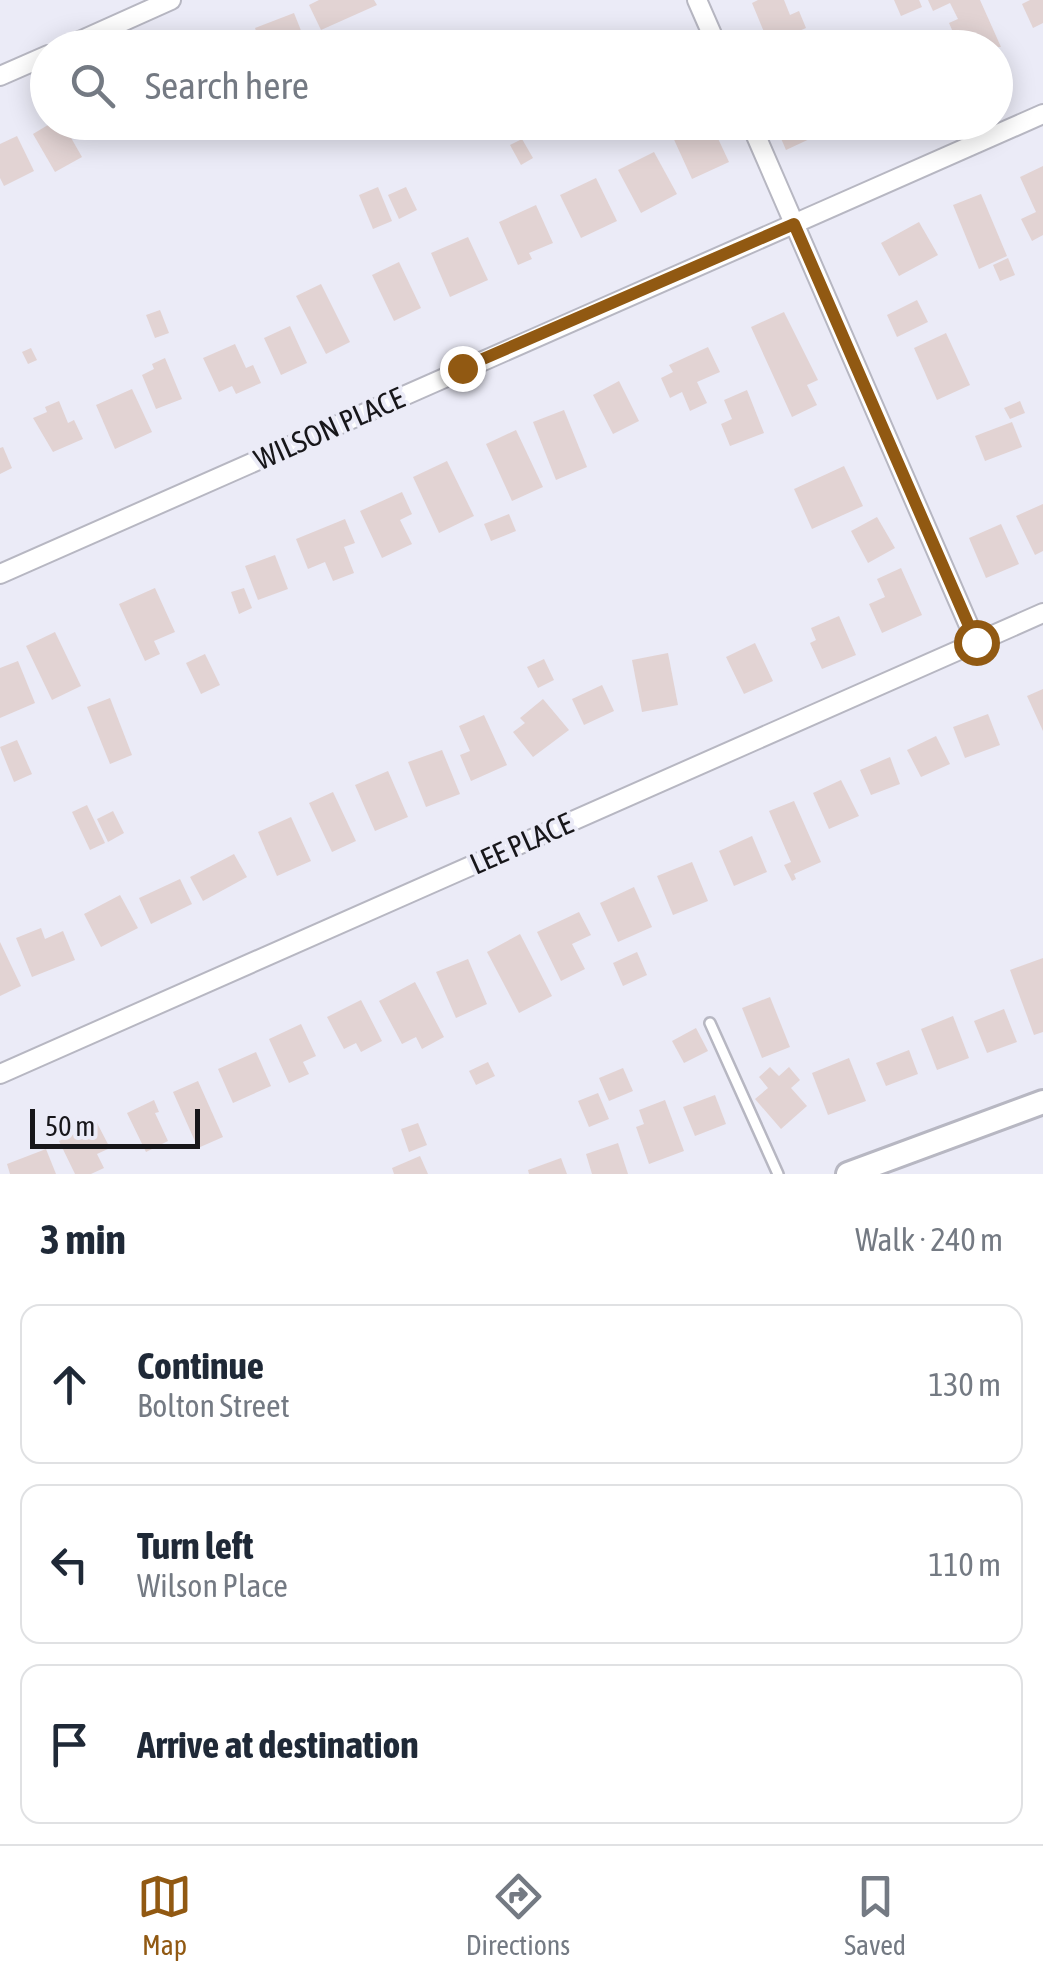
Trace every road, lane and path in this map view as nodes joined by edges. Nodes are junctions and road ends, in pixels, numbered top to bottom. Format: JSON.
{"nodes":[{"id":1,"x":172,"y":0,"type":"edge"},
{"id":2,"x":697,"y":0,"type":"edge"},
{"id":3,"x":104,"y":30,"type":"edge"},
{"id":4,"x":710,"y":30,"type":"edge"},
{"id":5,"x":30,"y":63,"type":"edge"},
{"id":6,"x":0,"y":76,"type":"edge"},
{"id":7,"x":1043,"y":114,"type":"edge"},
{"id":8,"x":1013,"y":127,"type":"edge"},
{"id":9,"x":758,"y":140,"type":"edge"},
{"id":10,"x":984,"y":140,"type":"edge"},
{"id":11,"x":794,"y":224,"type":"junction"},
{"id":12,"x":0,"y":574,"type":"edge"},
{"id":13,"x":1043,"y":613,"type":"edge"},
{"id":14,"x":976,"y":642,"type":"junction"},
{"id":15,"x":710,"y":1023,"type":"dead end"},
{"id":16,"x":0,"y":1074,"type":"edge"},
{"id":17,"x":1043,"y":1102,"type":"edge"},
{"id":18,"x":778,"y":1174,"type":"edge"},
{"id":19,"x":848,"y":1174,"type":"edge"}],
"edges":[{"from":1,"to":3,"type":"street"},
{"from":2,"to":4,"type":"street"},
{"from":5,"to":6,"type":"street"},
{"from":7,"to":8,"type":"street","name":"WILSON PLACE"},
{"from":9,"to":11,"type":"street"},
{"from":10,"to":11,"type":"street","name":"WILSON PLACE"},
{"from":11,"to":12,"type":"street","name":"WILSON PLACE"},
{"from":11,"to":14,"type":"street"},
{"from":13,"to":14,"type":"street","name":"LEE PLACE"},
{"from":14,"to":16,"type":"street","name":"LEE PLACE"},
{"from":15,"to":18,"type":"lane"},
{"from":17,"to":19,"type":"street"}]}
